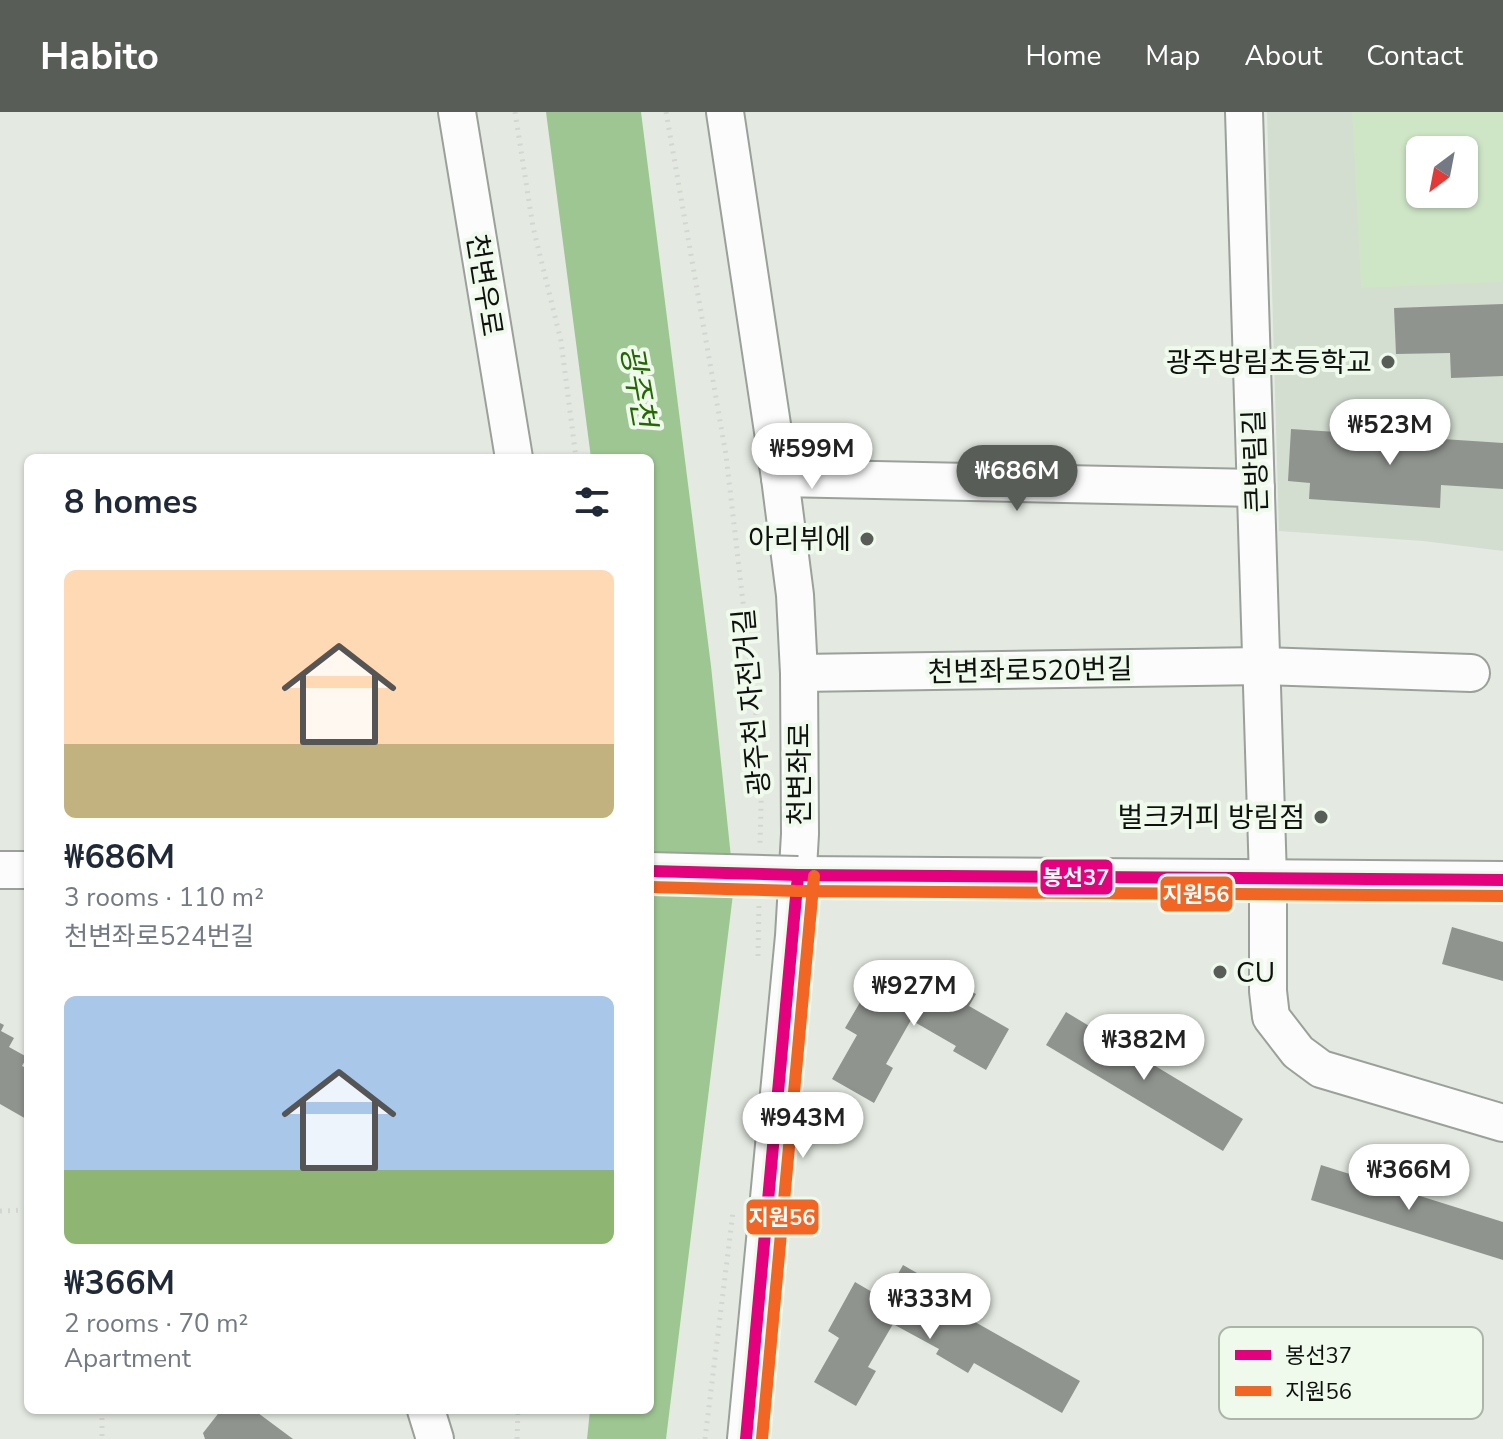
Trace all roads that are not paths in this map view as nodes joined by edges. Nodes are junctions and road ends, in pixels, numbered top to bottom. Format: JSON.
{"nodes":[{"id":1,"x":457,"y":112,"type":"edge"},
{"id":2,"x":725,"y":112,"type":"edge"},
{"id":3,"x":1244,"y":112,"type":"edge"},
{"id":4,"x":513,"y":454,"type":"edge"},
{"id":5,"x":780,"y":478,"type":"junction"},
{"id":6,"x":1256,"y":488,"type":"junction"},
{"id":7,"x":1261,"y":666,"type":"junction"},
{"id":8,"x":799,"y":673,"type":"junction"},
{"id":9,"x":1471,"y":673,"type":"dead end"},
{"id":10,"x":0,"y":870,"type":"edge"},
{"id":11,"x":24,"y":870,"type":"edge"},
{"id":12,"x":654,"y":871,"type":"edge"},
{"id":13,"x":798,"y":875,"type":"junction"},
{"id":14,"x":1268,"y":878,"type":"junction"},
{"id":15,"x":1503,"y":880,"type":"edge"},
{"id":16,"x":1503,"y":1123,"type":"edge"},
{"id":17,"x":427,"y":1414,"type":"edge"},
{"id":18,"x":455,"y":1414,"type":"edge"},
{"id":19,"x":435,"y":1439,"type":"edge"},
{"id":20,"x":452,"y":1439,"type":"edge"},
{"id":21,"x":746,"y":1439,"type":"edge"}],
"edges":[{"from":1,"to":4,"type":"street","name":"천변우로"},
{"from":2,"to":5,"type":"street","name":"천변좌로"},
{"from":3,"to":6,"type":"street","name":"큰방림길"},
{"from":5,"to":6,"type":"street"},
{"from":5,"to":8,"type":"street","name":"천변좌로"},
{"from":6,"to":7,"type":"street","name":"큰방림길"},
{"from":7,"to":8,"type":"street","name":"천변좌로520번길"},
{"from":7,"to":9,"type":"street"},
{"from":7,"to":14,"type":"street","name":"큰방림길"},
{"from":8,"to":13,"type":"street","name":"천변좌로"},
{"from":10,"to":11,"type":"street"},
{"from":12,"to":13,"type":"street","bridge":true},
{"from":13,"to":14,"type":"street"},
{"from":13,"to":21,"type":"street","name":"천변좌로"},
{"from":14,"to":15,"type":"street"},
{"from":14,"to":16,"type":"street","name":"큰방림길"},
{"from":17,"to":19,"type":"street"},
{"from":18,"to":20,"type":"street"}]}
